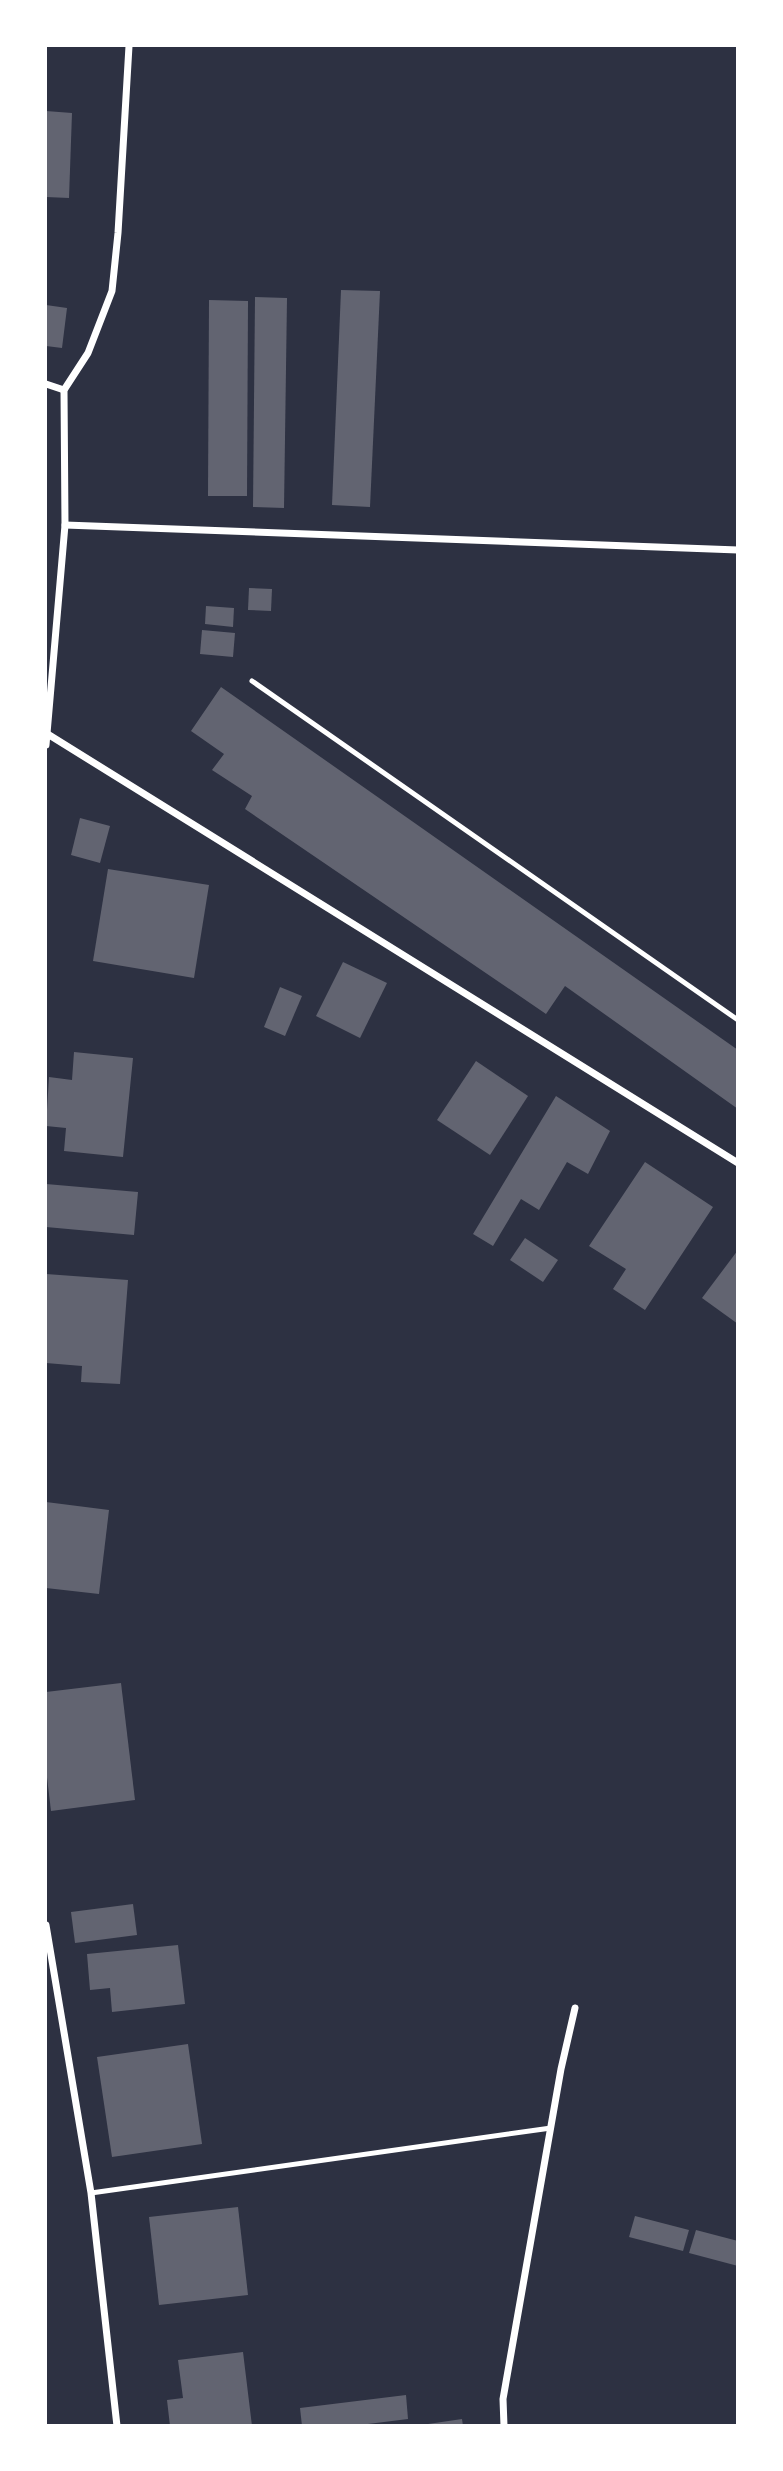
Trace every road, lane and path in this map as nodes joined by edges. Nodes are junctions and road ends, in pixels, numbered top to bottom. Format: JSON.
{"nodes":[{"id":1,"x":129,"y":46,"type":"edge"},
{"id":2,"x":46,"y":384,"type":"edge"},
{"id":3,"x":64,"y":390,"type":"junction"},
{"id":4,"x":65,"y":525,"type":"junction"},
{"id":5,"x":737,"y":551,"type":"edge"},
{"id":6,"x":252,"y":681,"type":"dead end"},
{"id":7,"x":47,"y":733,"type":"edge"},
{"id":8,"x":46,"y":745,"type":"edge"},
{"id":9,"x":737,"y":1020,"type":"edge"},
{"id":10,"x":737,"y":1163,"type":"edge"},
{"id":11,"x":46,"y":1925,"type":"edge"},
{"id":12,"x":575,"y":2008,"type":"dead end"},
{"id":13,"x":551,"y":2128,"type":"junction"},
{"id":14,"x":92,"y":2193,"type":"junction"},
{"id":15,"x":117,"y":2426,"type":"edge"},
{"id":16,"x":504,"y":2426,"type":"edge"}],
"edges":[{"from":1,"to":3,"type":"street"},
{"from":2,"to":3,"type":"street"},
{"from":3,"to":4,"type":"street"},
{"from":4,"to":5,"type":"street"},
{"from":4,"to":7,"type":"street"},
{"from":6,"to":9,"type":"lane"},
{"from":7,"to":8,"type":"street"},
{"from":7,"to":10,"type":"street"},
{"from":11,"to":14,"type":"street"},
{"from":12,"to":13,"type":"street"},
{"from":13,"to":14,"type":"lane"},
{"from":13,"to":16,"type":"street"},
{"from":14,"to":15,"type":"street"}]}
